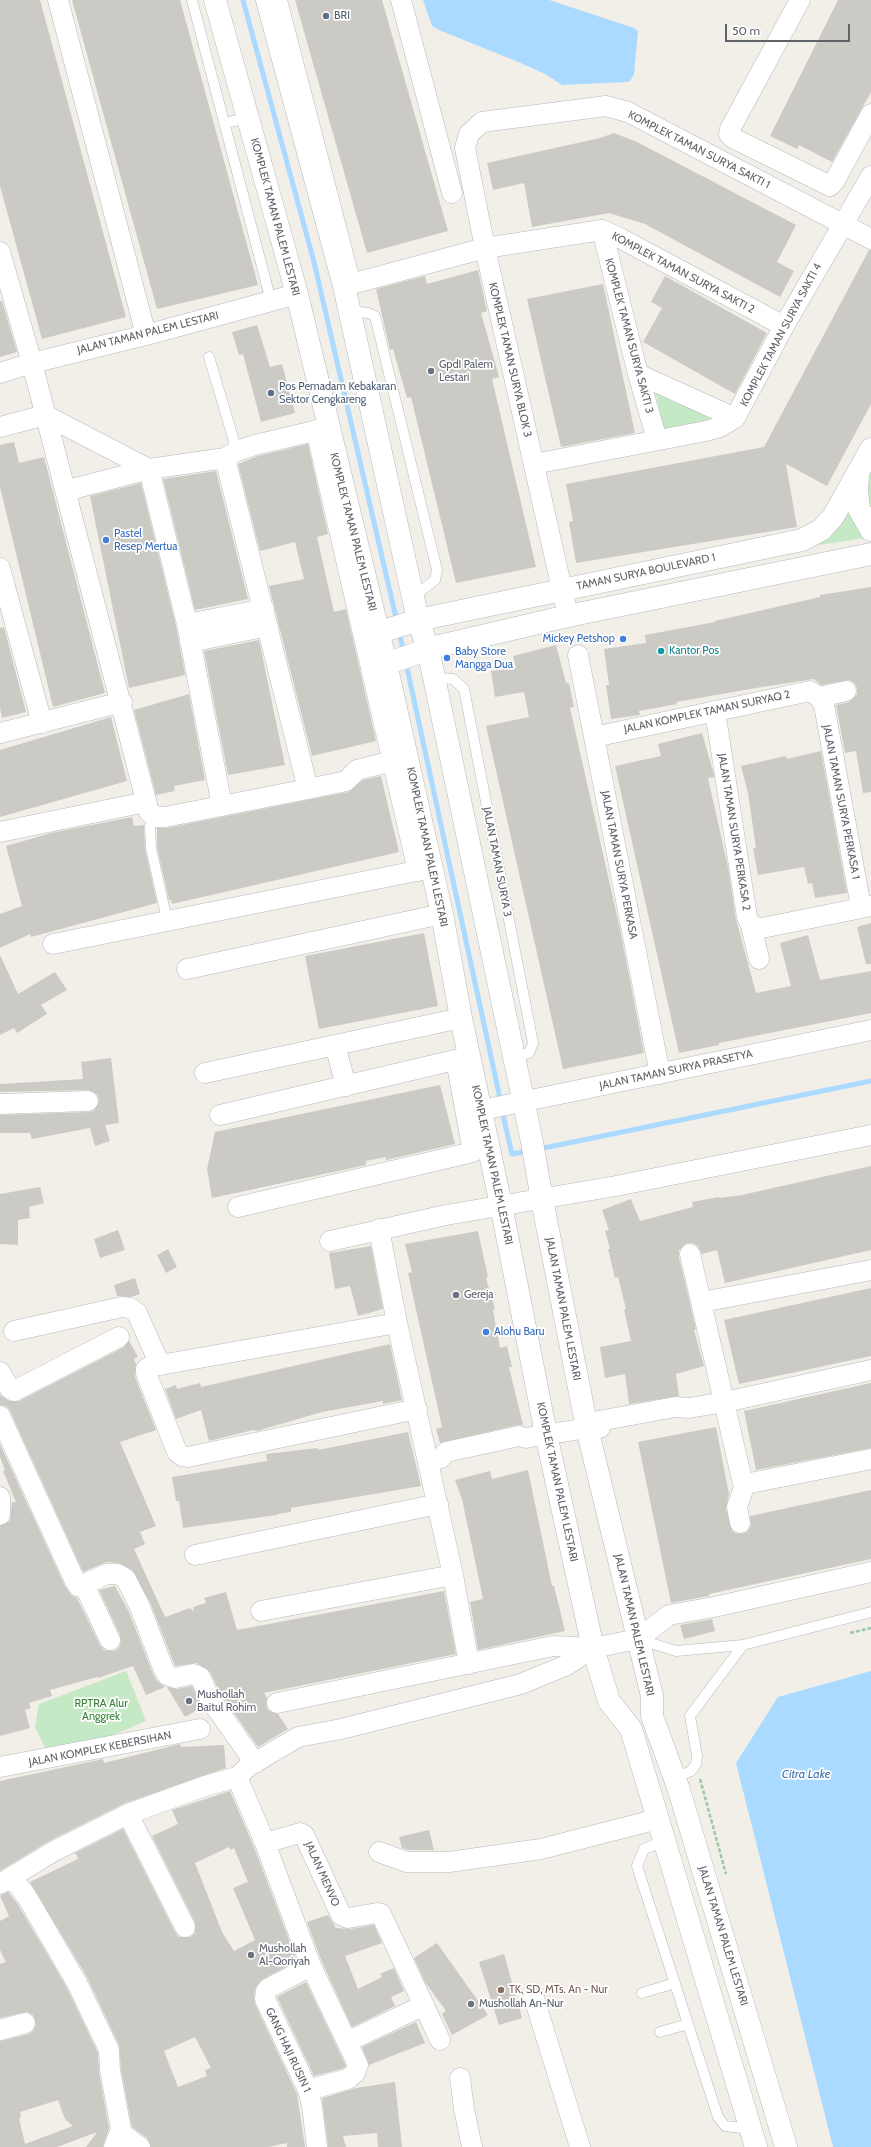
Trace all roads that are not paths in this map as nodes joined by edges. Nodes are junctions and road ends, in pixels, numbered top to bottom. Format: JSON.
{"nodes":[{"id":1,"x":58,"y":0,"type":"edge"},
{"id":2,"x":192,"y":0,"type":"edge"},
{"id":3,"x":215,"y":0,"type":"edge"},
{"id":4,"x":268,"y":0,"type":"edge"},
{"id":5,"x":282,"y":0,"type":"edge"},
{"id":6,"x":401,"y":0,"type":"edge"},
{"id":7,"x":800,"y":0,"type":"edge"},
{"id":8,"x":871,"y":114,"type":"edge"},
{"id":9,"x":248,"y":118,"type":"junction"},
{"id":10,"x":224,"y":122,"type":"junction"},
{"id":11,"x":316,"y":156,"type":"junction"},
{"id":12,"x":871,"y":176,"type":"edge"},
{"id":13,"x":452,"y":193,"type":"dead end"},
{"id":14,"x":842,"y":224,"type":"junction"},
{"id":15,"x":602,"y":230,"type":"junction"},
{"id":16,"x":871,"y":239,"type":"edge"},
{"id":17,"x":485,"y":248,"type":"junction"},
{"id":18,"x":0,"y":252,"type":"edge"},
{"id":19,"x":350,"y":285,"type":"junction"},
{"id":20,"x":297,"y":294,"type":"junction"},
{"id":21,"x":270,"y":301,"type":"junction"},
{"id":22,"x":349,"y":311,"type":"junction"},
{"id":23,"x":784,"y":326,"type":"junction"},
{"id":24,"x":146,"y":335,"type":"junction"},
{"id":25,"x":209,"y":357,"type":"dead end"},
{"id":26,"x":32,"y":363,"type":"junction"},
{"id":27,"x":0,"y":373,"type":"edge"},
{"id":28,"x":638,"y":374,"type":"junction"},
{"id":29,"x":45,"y":415,"type":"junction"},
{"id":30,"x":735,"y":418,"type":"junction"},
{"id":31,"x":0,"y":427,"type":"edge"},
{"id":32,"x":322,"y":429,"type":"junction"},
{"id":33,"x":657,"y":440,"type":"junction"},
{"id":34,"x":871,"y":449,"type":"edge"},
{"id":35,"x":231,"y":455,"type":"junction"},
{"id":36,"x":534,"y":464,"type":"junction"},
{"id":37,"x":149,"y":470,"type":"junction"},
{"id":38,"x":859,"y":472,"type":"junction"},
{"id":39,"x":65,"y":491,"type":"junction"},
{"id":40,"x":871,"y":530,"type":"edge"},
{"id":41,"x":871,"y":554,"type":"edge"},
{"id":42,"x":0,"y":568,"type":"edge"},
{"id":43,"x":561,"y":589,"type":"junction"},
{"id":44,"x":413,"y":597,"type":"junction"},
{"id":45,"x":568,"y":616,"type":"junction"},
{"id":46,"x":266,"y":618,"type":"junction"},
{"id":47,"x":413,"y":621,"type":"junction"},
{"id":48,"x":381,"y":632,"type":"junction"},
{"id":49,"x":188,"y":633,"type":"junction"},
{"id":50,"x":422,"y":651,"type":"junction"},
{"id":51,"x":578,"y":656,"type":"dead end"},
{"id":52,"x":384,"y":664,"type":"junction"},
{"id":53,"x":846,"y":691,"type":"dead end"},
{"id":54,"x":819,"y":697,"type":"junction"},
{"id":55,"x":122,"y":702,"type":"junction"},
{"id":56,"x":715,"y":711,"type":"junction"},
{"id":57,"x":42,"y":723,"type":"junction"},
{"id":58,"x":0,"y":733,"type":"edge"},
{"id":59,"x":594,"y":737,"type":"junction"},
{"id":60,"x":392,"y":761,"type":"junction"},
{"id":61,"x":308,"y":789,"type":"junction"},
{"id":62,"x":222,"y":806,"type":"junction"},
{"id":63,"x":151,"y":809,"type":"junction"},
{"id":64,"x":0,"y":832,"type":"edge"},
{"id":65,"x":425,"y":870,"type":"junction"},
{"id":66,"x":866,"y":906,"type":"edge"},
{"id":67,"x":442,"y":914,"type":"junction"},
{"id":68,"x":167,"y":920,"type":"junction"},
{"id":69,"x":752,"y":926,"type":"junction"},
{"id":70,"x":53,"y":944,"type":"dead end"},
{"id":71,"x":759,"y":959,"type":"dead end"},
{"id":72,"x":187,"y":969,"type":"dead end"},
{"id":73,"x":461,"y":1018,"type":"junction"},
{"id":74,"x":871,"y":1030,"type":"edge"},
{"id":75,"x":335,"y":1045,"type":"junction"},
{"id":76,"x":463,"y":1058,"type":"junction"},
{"id":77,"x":205,"y":1073,"type":"dead end"},
{"id":78,"x":660,"y":1074,"type":"junction"},
{"id":79,"x":346,"y":1086,"type":"junction"},
{"id":80,"x":88,"y":1101,"type":"dead end"},
{"id":81,"x":0,"y":1104,"type":"edge"},
{"id":82,"x":518,"y":1104,"type":"junction"},
{"id":83,"x":487,"y":1109,"type":"junction"},
{"id":84,"x":220,"y":1115,"type":"dead end"},
{"id":85,"x":871,"y":1135,"type":"edge"},
{"id":86,"x":542,"y":1200,"type":"junction"},
{"id":87,"x":501,"y":1205,"type":"junction"},
{"id":88,"x":238,"y":1208,"type":"dead end"},
{"id":89,"x":380,"y":1229,"type":"junction"},
{"id":90,"x":330,"y":1241,"type":"dead end"},
{"id":91,"x":690,"y":1254,"type":"dead end"},
{"id":92,"x":871,"y":1270,"type":"edge"},
{"id":93,"x":702,"y":1302,"type":"junction"},
{"id":94,"x":398,"y":1323,"type":"junction"},
{"id":95,"x":14,"y":1331,"type":"dead end"},
{"id":96,"x":119,"y":1337,"type":"dead end"},
{"id":97,"x":160,"y":1365,"type":"junction"},
{"id":98,"x":871,"y":1370,"type":"edge"},
{"id":99,"x":0,"y":1372,"type":"edge"},
{"id":100,"x":14,"y":1391,"type":"junction"},
{"id":101,"x":725,"y":1402,"type":"junction"},
{"id":102,"x":0,"y":1408,"type":"edge"},
{"id":103,"x":417,"y":1408,"type":"junction"},
{"id":104,"x":0,"y":1416,"type":"edge"},
{"id":105,"x":586,"y":1428,"type":"junction"},
{"id":106,"x":536,"y":1436,"type":"junction"},
{"id":107,"x":5,"y":1439,"type":"edge"},
{"id":108,"x":435,"y":1459,"type":"junction"},
{"id":109,"x":871,"y":1459,"type":"edge"},
{"id":110,"x":745,"y":1484,"type":"junction"},
{"id":111,"x":0,"y":1497,"type":"edge"},
{"id":112,"x":438,"y":1504,"type":"junction"},
{"id":113,"x":0,"y":1515,"type":"edge"},
{"id":114,"x":740,"y":1523,"type":"dead end"},
{"id":115,"x":195,"y":1555,"type":"dead end"},
{"id":116,"x":871,"y":1572,"type":"edge"},
{"id":117,"x":453,"y":1575,"type":"junction"},
{"id":118,"x":82,"y":1585,"type":"junction"},
{"id":119,"x":262,"y":1611,"type":"dead end"},
{"id":120,"x":871,"y":1612,"type":"edge"},
{"id":121,"x":638,"y":1639,"type":"junction"},
{"id":122,"x":110,"y":1640,"type":"dead end"},
{"id":123,"x":743,"y":1645,"type":"junction"},
{"id":124,"x":592,"y":1648,"type":"junction"},
{"id":125,"x":469,"y":1664,"type":"junction"},
{"id":126,"x":277,"y":1703,"type":"dead end"},
{"id":127,"x":200,"y":1730,"type":"dead end"},
{"id":128,"x":255,"y":1762,"type":"junction"},
{"id":129,"x":0,"y":1767,"type":"edge"},
{"id":130,"x":237,"y":1777,"type":"junction"},
{"id":131,"x":675,"y":1778,"type":"junction"},
{"id":132,"x":128,"y":1814,"type":"junction"},
{"id":133,"x":658,"y":1819,"type":"junction"},
{"id":134,"x":664,"y":1841,"type":"junction"},
{"id":135,"x":265,"y":1843,"type":"junction"},
{"id":136,"x":379,"y":1852,"type":"dead end"},
{"id":137,"x":4,"y":1881,"type":"edge"},
{"id":138,"x":185,"y":1927,"type":"dead end"},
{"id":139,"x":311,"y":1966,"type":"junction"},
{"id":140,"x":675,"y":1983,"type":"junction"},
{"id":141,"x":642,"y":1993,"type":"dead end"},
{"id":142,"x":534,"y":1998,"type":"dead end"},
{"id":143,"x":424,"y":2005,"type":"junction"},
{"id":144,"x":25,"y":2022,"type":"dead end"},
{"id":145,"x":688,"y":2024,"type":"junction"},
{"id":146,"x":0,"y":2030,"type":"edge"},
{"id":147,"x":660,"y":2032,"type":"dead end"},
{"id":148,"x":440,"y":2040,"type":"dead end"},
{"id":149,"x":347,"y":2042,"type":"junction"},
{"id":150,"x":460,"y":2078,"type":"dead end"},
{"id":151,"x":308,"y":2090,"type":"junction"},
{"id":152,"x":754,"y":2138,"type":"edge"},
{"id":153,"x":117,"y":2139,"type":"edge"},
{"id":154,"x":140,"y":2147,"type":"edge"},
{"id":155,"x":317,"y":2147,"type":"edge"},
{"id":156,"x":472,"y":2147,"type":"edge"},
{"id":157,"x":580,"y":2147,"type":"edge"},
{"id":158,"x":786,"y":2147,"type":"edge"}],
"edges":[{"from":1,"to":24,"type":"street"},
{"from":2,"to":10,"type":"lane"},
{"from":3,"to":9,"type":"street","name":"KOMPLEK TAMAN PALEM LESTARI"},
{"from":4,"to":11,"type":"street"},
{"from":5,"to":11,"type":"lane"},
{"from":6,"to":13,"type":"street"},
{"from":7,"to":8,"type":"street"},
{"from":9,"to":10,"type":"lane"},
{"from":9,"to":20,"type":"street","name":"KOMPLEK TAMAN PALEM LESTARI"},
{"from":10,"to":21,"type":"lane"},
{"from":11,"to":19,"type":"street"},
{"from":12,"to":14,"type":"street","name":"KOMPLEK TAMAN SURYA SAKTI 4"},
{"from":14,"to":16,"type":"street","name":"KOMPLEK TAMAN SURYA SAKTI 1"},
{"from":14,"to":17,"type":"street","name":"KOMPLEK TAMAN SURYA SAKTI 1"},
{"from":14,"to":23,"type":"street","name":"KOMPLEK TAMAN SURYA SAKTI 4"},
{"from":15,"to":17,"type":"street","name":"KOMPLEK TAMAN SURYA SAKTI 2"},
{"from":15,"to":23,"type":"street","name":"KOMPLEK TAMAN SURYA SAKTI 2"},
{"from":15,"to":28,"type":"street","name":"KOMPLEK TAMAN SURYA SAKTI 3"},
{"from":17,"to":19,"type":"street"},
{"from":17,"to":36,"type":"street","name":"KOMPLEK TAMAN SURYA BLOK 3"},
{"from":18,"to":26,"type":"street"},
{"from":19,"to":22,"type":"street"},
{"from":20,"to":21,"type":"street","name":"JALAN TAMAN PALEM LESTARI"},
{"from":20,"to":32,"type":"street","name":"KOMPLEK TAMAN PALEM LESTARI"},
{"from":21,"to":24,"type":"street","name":"JALAN TAMAN PALEM LESTARI"},
{"from":22,"to":44,"type":"street"},
{"from":22,"to":44,"type":"lane"},
{"from":23,"to":30,"type":"street","name":"KOMPLEK TAMAN SURYA SAKTI 4"},
{"from":24,"to":26,"type":"street","name":"JALAN TAMAN PALEM LESTARI"},
{"from":25,"to":35,"type":"lane"},
{"from":26,"to":27,"type":"street","name":"JALAN TAMAN PALEM LESTARI"},
{"from":26,"to":29,"type":"street"},
{"from":28,"to":30,"type":"street"},
{"from":28,"to":33,"type":"street","name":"KOMPLEK TAMAN SURYA SAKTI 3"},
{"from":29,"to":31,"type":"street"},
{"from":29,"to":37,"type":"street"},
{"from":29,"to":39,"type":"street"},
{"from":30,"to":33,"type":"street","name":"KOMPLEK TAMAN SURYA SAKTI 4"},
{"from":32,"to":35,"type":"street"},
{"from":32,"to":48,"type":"street","name":"KOMPLEK TAMAN PALEM LESTARI"},
{"from":32,"to":52,"type":"street"},
{"from":33,"to":36,"type":"street","name":"KOMPLEK TAMAN SURYA SAKTI 4"},
{"from":34,"to":38,"type":"street","name":"TAMAN SURYA BOULEVARD 1"},
{"from":35,"to":37,"type":"street"},
{"from":35,"to":46,"type":"street"},
{"from":36,"to":43,"type":"street","name":"KOMPLEK TAMAN SURYA BLOK 3"},
{"from":37,"to":39,"type":"street"},
{"from":37,"to":49,"type":"street"},
{"from":38,"to":40,"type":"street"},
{"from":38,"to":43,"type":"street","name":"TAMAN SURYA BOULEVARD 1"},
{"from":39,"to":55,"type":"street"},
{"from":41,"to":45,"type":"street"},
{"from":42,"to":57,"type":"street"},
{"from":43,"to":45,"type":"street","name":"KOMPLEK TAMAN SURYA BLOK 3"},
{"from":43,"to":47,"type":"street","name":"TAMAN SURYA BOULEVARD 1"},
{"from":44,"to":47,"type":"street"},
{"from":45,"to":50,"type":"street"},
{"from":46,"to":49,"type":"street"},
{"from":46,"to":61,"type":"street"},
{"from":47,"to":48,"type":"street","name":"TAMAN SURYA BOULEVARD 1"},
{"from":47,"to":50,"type":"street"},
{"from":48,"to":52,"type":"street","name":"KOMPLEK TAMAN PALEM LESTARI"},
{"from":49,"to":62,"type":"street"},
{"from":50,"to":52,"type":"street"},
{"from":50,"to":82,"type":"street"},
{"from":51,"to":59,"type":"street","name":"JALAN TAMAN SURYA PERKASA"},
{"from":52,"to":60,"type":"street"},
{"from":52,"to":65,"type":"street","name":"KOMPLEK TAMAN PALEM LESTARI"},
{"from":53,"to":54,"type":"street"},
{"from":54,"to":56,"type":"street","name":"JALAN KOMPLEK TAMAN SURYAQ 2"},
{"from":54,"to":66,"type":"street","name":"JALAN TAMAN SURYA PERKASA 1"},
{"from":55,"to":57,"type":"street"},
{"from":55,"to":63,"type":"street"},
{"from":56,"to":59,"type":"street","name":"JALAN KOMPLEK TAMAN SURYAQ 2"},
{"from":56,"to":69,"type":"street","name":"JALAN TAMAN SURYA PERKASA 2"},
{"from":57,"to":58,"type":"street"},
{"from":59,"to":78,"type":"street","name":"JALAN TAMAN SURYA PERKASA"},
{"from":60,"to":61,"type":"street"},
{"from":60,"to":65,"type":"street"},
{"from":61,"to":62,"type":"street"},
{"from":62,"to":63,"type":"street"},
{"from":63,"to":64,"type":"street"},
{"from":63,"to":68,"type":"lane"},
{"from":65,"to":67,"type":"street","name":"KOMPLEK TAMAN PALEM LESTARI"},
{"from":65,"to":68,"type":"street"},
{"from":66,"to":69,"type":"street","name":"JALAN TAMAN SURYA PERKASA 2"},
{"from":67,"to":72,"type":"street"},
{"from":67,"to":73,"type":"street","name":"KOMPLEK TAMAN PALEM LESTARI"},
{"from":68,"to":70,"type":"street"},
{"from":69,"to":71,"type":"street"},
{"from":73,"to":75,"type":"street"},
{"from":73,"to":76,"type":"street","name":"KOMPLEK TAMAN PALEM LESTARI"},
{"from":74,"to":78,"type":"street","name":"JALAN TAMAN SURYA PRASETYA"},
{"from":75,"to":77,"type":"street"},
{"from":75,"to":79,"type":"street"},
{"from":76,"to":79,"type":"street"},
{"from":76,"to":83,"type":"street","name":"KOMPLEK TAMAN PALEM LESTARI"},
{"from":76,"to":88,"type":"street"},
{"from":78,"to":82,"type":"street","name":"JALAN TAMAN SURYA PRASETYA"},
{"from":79,"to":84,"type":"street"},
{"from":80,"to":81,"type":"street"},
{"from":82,"to":83,"type":"street","name":"JALAN TAMAN SURYA PRASETYA"},
{"from":82,"to":86,"type":"street","name":"JALAN TAMAN PALEM LESTARI"},
{"from":83,"to":87,"type":"street","name":"KOMPLEK TAMAN PALEM LESTARI"},
{"from":85,"to":86,"type":"street"},
{"from":86,"to":87,"type":"street"},
{"from":86,"to":105,"type":"street","name":"JALAN TAMAN PALEM LESTARI"},
{"from":87,"to":89,"type":"street"},
{"from":87,"to":106,"type":"street","name":"KOMPLEK TAMAN PALEM LESTARI"},
{"from":89,"to":90,"type":"street"},
{"from":89,"to":94,"type":"street"},
{"from":91,"to":93,"type":"street"},
{"from":92,"to":93,"type":"street"},
{"from":93,"to":101,"type":"street"},
{"from":94,"to":97,"type":"street"},
{"from":94,"to":103,"type":"street"},
{"from":95,"to":97,"type":"street"},
{"from":96,"to":100,"type":"street"},
{"from":97,"to":103,"type":"street"},
{"from":98,"to":101,"type":"street"},
{"from":99,"to":100,"type":"street"},
{"from":100,"to":102,"type":"street"},
{"from":101,"to":105,"type":"street"},
{"from":101,"to":110,"type":"street"},
{"from":103,"to":108,"type":"street"},
{"from":104,"to":107,"type":"street"},
{"from":105,"to":106,"type":"street"},
{"from":105,"to":121,"type":"street","name":"JALAN TAMAN PALEM LESTARI"},
{"from":106,"to":108,"type":"street"},
{"from":106,"to":124,"type":"street","name":"KOMPLEK TAMAN PALEM LESTARI"},
{"from":107,"to":118,"type":"street"},
{"from":108,"to":112,"type":"street"},
{"from":109,"to":110,"type":"street"},
{"from":110,"to":114,"type":"street"},
{"from":111,"to":113,"type":"street"},
{"from":112,"to":115,"type":"street"},
{"from":112,"to":117,"type":"street"},
{"from":116,"to":121,"type":"street"},
{"from":117,"to":119,"type":"street"},
{"from":117,"to":125,"type":"street"},
{"from":118,"to":122,"type":"street"},
{"from":118,"to":128,"type":"street"},
{"from":120,"to":123,"type":"lane"},
{"from":121,"to":123,"type":"lane"},
{"from":121,"to":124,"type":"street"},
{"from":121,"to":131,"type":"street","name":"JALAN TAMAN PALEM LESTARI"},
{"from":123,"to":131,"type":"lane"},
{"from":124,"to":125,"type":"street"},
{"from":124,"to":128,"type":"street"},
{"from":124,"to":133,"type":"street","name":"KOMPLEK TAMAN PALEM LESTARI"},
{"from":125,"to":126,"type":"street"},
{"from":127,"to":129,"type":"street","name":"JALAN KOMPLEK KEBERSIHAN"},
{"from":128,"to":130,"type":"street"},
{"from":130,"to":132,"type":"street"},
{"from":130,"to":135,"type":"street"},
{"from":131,"to":158,"type":"street","name":"JALAN TAMAN PALEM LESTARI"},
{"from":132,"to":137,"type":"street"},
{"from":132,"to":138,"type":"street"},
{"from":133,"to":134,"type":"street"},
{"from":133,"to":136,"type":"street"},
{"from":134,"to":140,"type":"lane"},
{"from":134,"to":152,"type":"street"},
{"from":135,"to":139,"type":"street"},
{"from":135,"to":143,"type":"street","name":"JALAN MENVO"},
{"from":137,"to":153,"type":"street"},
{"from":139,"to":149,"type":"street"},
{"from":139,"to":151,"type":"street","name":"GANG HAJI RUSIN 1"},
{"from":140,"to":141,"type":"lane"},
{"from":140,"to":145,"type":"lane"},
{"from":142,"to":157,"type":"street"},
{"from":143,"to":148,"type":"street","name":"JALAN MENVO"},
{"from":143,"to":149,"type":"street"},
{"from":144,"to":146,"type":"street"},
{"from":145,"to":147,"type":"lane"},
{"from":145,"to":152,"type":"lane"},
{"from":149,"to":151,"type":"street"},
{"from":150,"to":156,"type":"street"},
{"from":151,"to":155,"type":"street","name":"GANG HAJI RUSIN 1"},
{"from":153,"to":154,"type":"street"}]}
